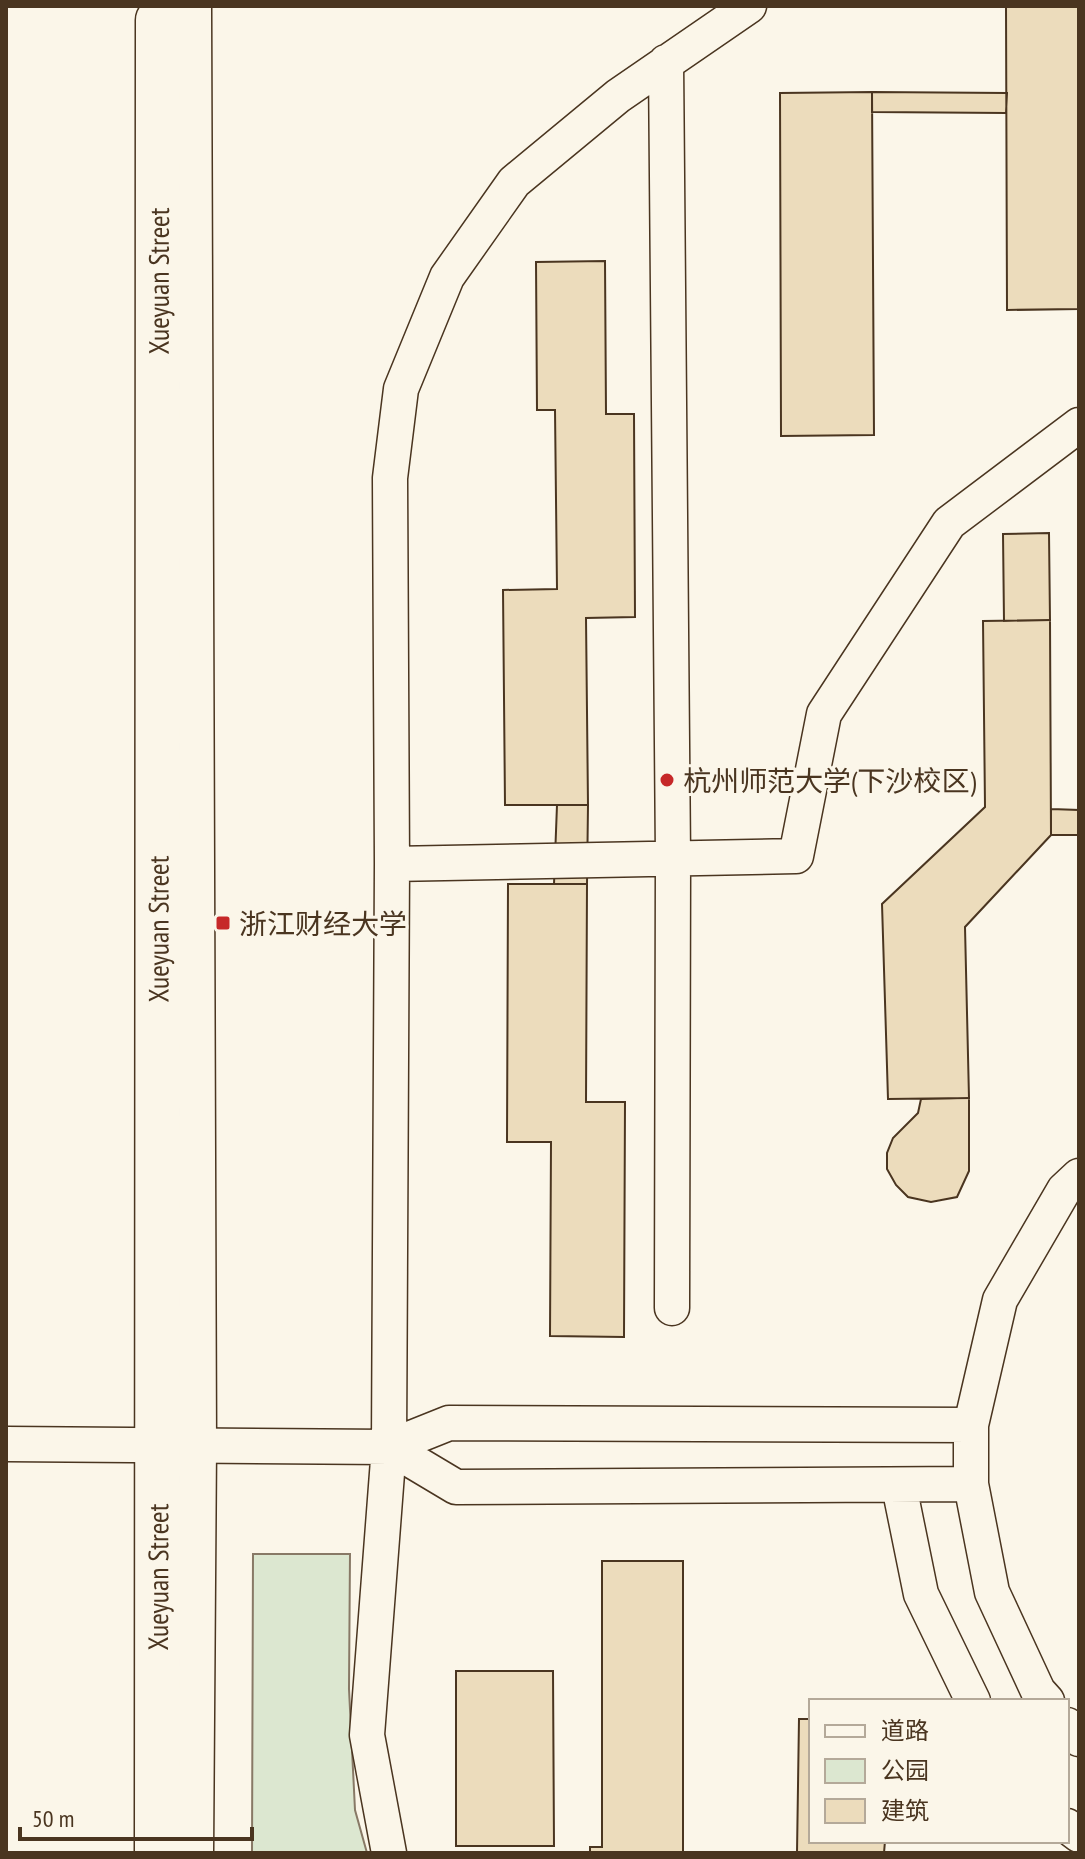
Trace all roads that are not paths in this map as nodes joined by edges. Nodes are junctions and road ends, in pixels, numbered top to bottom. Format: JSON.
{"nodes":[{"id":1,"x":158,"y":6,"type":"edge"},
{"id":2,"x":189,"y":6,"type":"edge"},
{"id":3,"x":749,"y":6,"type":"edge"},
{"id":4,"x":666,"y":62,"type":"junction"},
{"id":5,"x":1079,"y":425,"type":"edge"},
{"id":6,"x":673,"y":857,"type":"junction"},
{"id":7,"x":392,"y":864,"type":"junction"},
{"id":8,"x":1079,"y":1176,"type":"edge"},
{"id":9,"x":672,"y":1308,"type":"dead end"},
{"id":10,"x":971,"y":1425,"type":"junction"},
{"id":11,"x":6,"y":1444,"type":"edge"},
{"id":12,"x":175,"y":1445,"type":"junction"},
{"id":13,"x":389,"y":1447,"type":"junction"},
{"id":14,"x":971,"y":1484,"type":"junction"},
{"id":15,"x":899,"y":1486,"type":"junction"},
{"id":16,"x":972,"y":1699,"type":"edge"},
{"id":17,"x":1045,"y":1699,"type":"edge"},
{"id":18,"x":157,"y":1853,"type":"edge"},
{"id":19,"x":191,"y":1853,"type":"edge"},
{"id":20,"x":389,"y":1853,"type":"edge"}],
"edges":[{"from":1,"to":12,"type":"main road","name":"Xueyuan Street"},
{"from":2,"to":12,"type":"main road"},
{"from":3,"to":4,"type":"street"},
{"from":4,"to":6,"type":"street"},
{"from":4,"to":7,"type":"street"},
{"from":5,"to":6,"type":"street"},
{"from":6,"to":7,"type":"street"},
{"from":6,"to":9,"type":"street"},
{"from":7,"to":13,"type":"street"},
{"from":8,"to":10,"type":"street"},
{"from":10,"to":13,"type":"street"},
{"from":10,"to":14,"type":"street"},
{"from":11,"to":12,"type":"street"},
{"from":12,"to":13,"type":"street"},
{"from":12,"to":18,"type":"main road","name":"Xueyuan Street"},
{"from":12,"to":19,"type":"main road"},
{"from":13,"to":15,"type":"street"},
{"from":13,"to":20,"type":"street"},
{"from":14,"to":15,"type":"street"},
{"from":14,"to":17,"type":"street"},
{"from":15,"to":16,"type":"street"}]}
